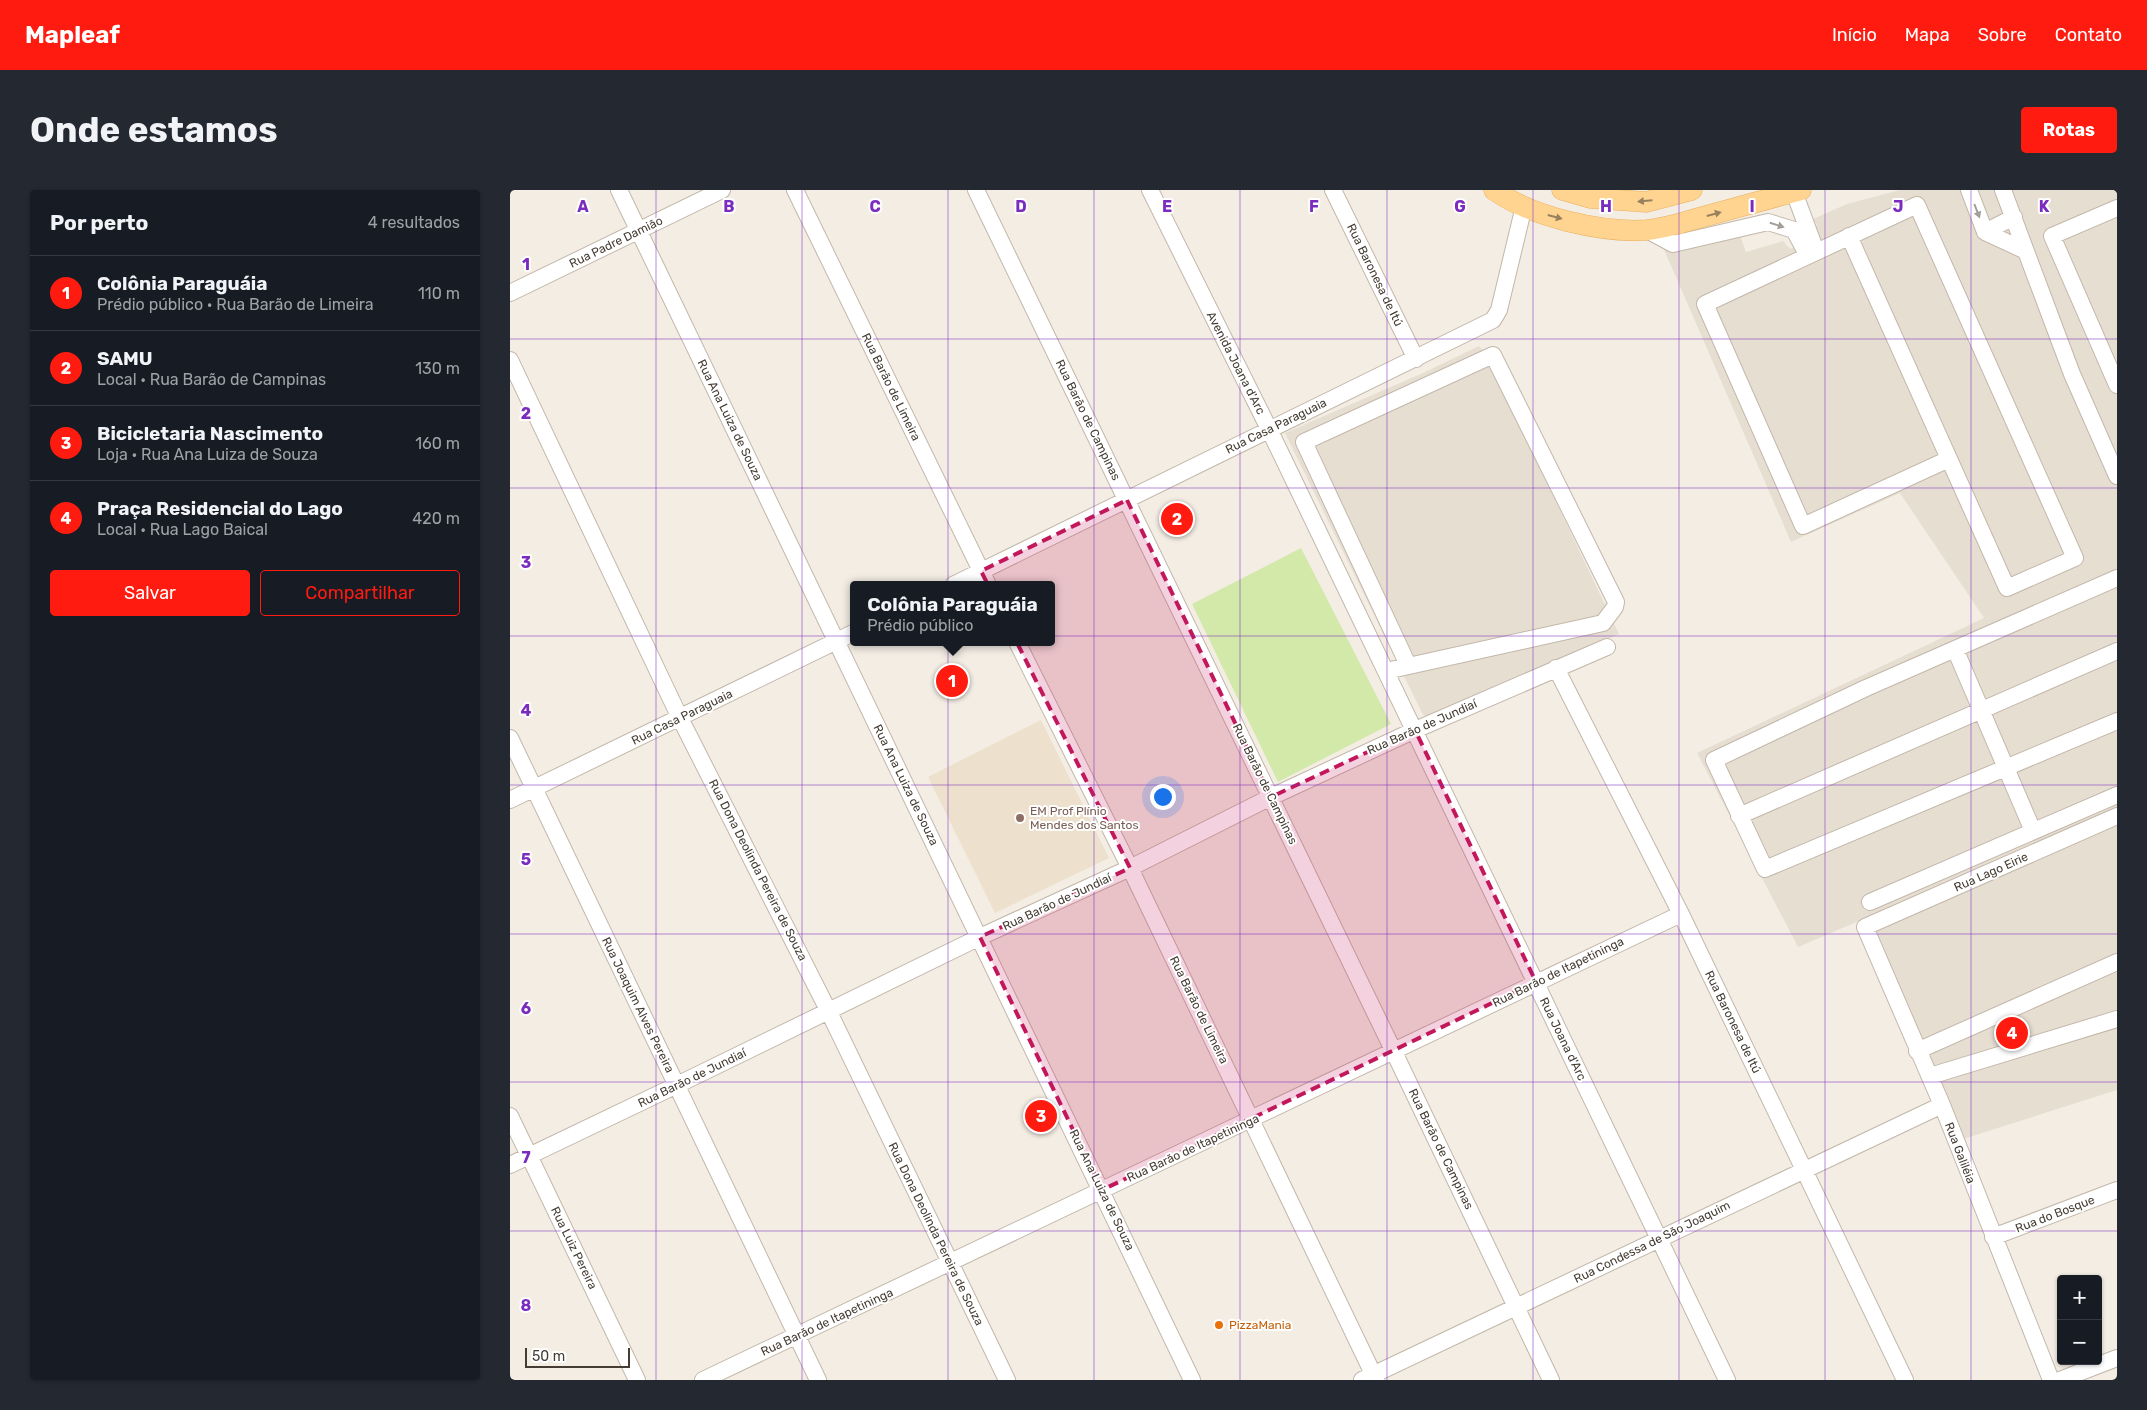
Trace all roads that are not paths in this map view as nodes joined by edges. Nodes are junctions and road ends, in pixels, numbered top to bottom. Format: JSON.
{"nodes":[{"id":1,"x":619,"y":190,"type":"edge"},
{"id":2,"x":722,"y":190,"type":"edge"},
{"id":3,"x":795,"y":190,"type":"edge"},
{"id":4,"x":976,"y":190,"type":"edge"},
{"id":5,"x":1150,"y":190,"type":"edge"},
{"id":6,"x":1334,"y":190,"type":"edge"},
{"id":7,"x":1494,"y":190,"type":"edge"},
{"id":8,"x":1562,"y":190,"type":"edge"},
{"id":9,"x":1692,"y":190,"type":"edge"},
{"id":10,"x":1969,"y":190,"type":"edge"},
{"id":11,"x":2003,"y":190,"type":"edge"},
{"id":12,"x":1797,"y":191,"type":"edge"},
{"id":13,"x":1524,"y":206,"type":"junction"},
{"id":14,"x":2115,"y":213,"type":"edge"},
{"id":15,"x":2014,"y":218,"type":"junction"},
{"id":16,"x":1647,"y":230,"type":"junction"},
{"id":17,"x":639,"y":231,"type":"junction"},
{"id":18,"x":1985,"y":232,"type":"junction"},
{"id":19,"x":1849,"y":236,"type":"junction"},
{"id":20,"x":2026,"y":251,"type":"junction"},
{"id":21,"x":1812,"y":254,"type":"junction"},
{"id":22,"x":510,"y":293,"type":"edge"},
{"id":23,"x":510,"y":360,"type":"edge"},
{"id":24,"x":1416,"y":360,"type":"junction"},
{"id":25,"x":2112,"y":361,"type":"edge"},
{"id":26,"x":2117,"y":385,"type":"edge"},
{"id":27,"x":1269,"y":429,"type":"junction"},
{"id":28,"x":1949,"y":459,"type":"junction"},
{"id":29,"x":2117,"y":476,"type":"edge"},
{"id":30,"x":1127,"y":500,"type":"junction"},
{"id":31,"x":984,"y":578,"type":"edge"},
{"id":32,"x":2117,"y":578,"type":"edge"},
{"id":33,"x":971,"y":581,"type":"edge"},
{"id":34,"x":850,"y":634,"type":"edge"},
{"id":35,"x":837,"y":641,"type":"junction"},
{"id":36,"x":1019,"y":646,"type":"edge"},
{"id":37,"x":1607,"y":647,"type":"dead end"},
{"id":38,"x":1955,"y":649,"type":"junction"},
{"id":39,"x":2117,"y":651,"type":"edge"},
{"id":40,"x":1408,"y":665,"type":"junction"},
{"id":41,"x":1556,"y":668,"type":"junction"},
{"id":42,"x":1386,"y":671,"type":"junction"},
{"id":43,"x":1982,"y":710,"type":"junction"},
{"id":44,"x":680,"y":718,"type":"junction"},
{"id":45,"x":2117,"y":721,"type":"edge"},
{"id":46,"x":1415,"y":730,"type":"junction"},
{"id":47,"x":510,"y":738,"type":"edge"},
{"id":48,"x":2006,"y":768,"type":"junction"},
{"id":49,"x":534,"y":788,"type":"junction"},
{"id":50,"x":2117,"y":795,"type":"edge"},
{"id":51,"x":1271,"y":797,"type":"junction"},
{"id":52,"x":510,"y":800,"type":"edge"},
{"id":53,"x":1739,"y":816,"type":"junction"},
{"id":54,"x":2117,"y":816,"type":"edge"},
{"id":55,"x":2033,"y":831,"type":"junction"},
{"id":56,"x":1130,"y":868,"type":"junction"},
{"id":57,"x":1870,"y":902,"type":"dead end"},
{"id":58,"x":1681,"y":914,"type":"junction"},
{"id":59,"x":1865,"y":927,"type":"joint"},
{"id":60,"x":980,"y":937,"type":"junction"},
{"id":61,"x":2117,"y":962,"type":"edge"},
{"id":62,"x":1536,"y":982,"type":"junction"},
{"id":63,"x":829,"y":1012,"type":"junction"},
{"id":64,"x":2117,"y":1019,"type":"edge"},
{"id":65,"x":1918,"y":1050,"type":"junction"},
{"id":66,"x":1394,"y":1052,"type":"junction"},
{"id":67,"x":1930,"y":1076,"type":"junction"},
{"id":68,"x":677,"y":1085,"type":"junction"},
{"id":69,"x":1942,"y":1105,"type":"junction"},
{"id":70,"x":510,"y":1116,"type":"edge"},
{"id":71,"x":1252,"y":1120,"type":"junction"},
{"id":72,"x":529,"y":1156,"type":"junction"},
{"id":73,"x":510,"y":1165,"type":"edge"},
{"id":74,"x":1804,"y":1170,"type":"junction"},
{"id":75,"x":1102,"y":1190,"type":"junction"},
{"id":76,"x":2117,"y":1190,"type":"edge"},
{"id":77,"x":1993,"y":1237,"type":"junction"},
{"id":78,"x":1659,"y":1238,"type":"junction"},
{"id":79,"x":950,"y":1263,"type":"junction"},
{"id":80,"x":1516,"y":1308,"type":"junction"},
{"id":81,"x":797,"y":1336,"type":"junction"},
{"id":82,"x":2117,"y":1358,"type":"edge"},
{"id":83,"x":1371,"y":1378,"type":"edge"},
{"id":84,"x":637,"y":1380,"type":"edge"},
{"id":85,"x":703,"y":1380,"type":"edge"},
{"id":86,"x":818,"y":1380,"type":"edge"},
{"id":87,"x":1007,"y":1380,"type":"edge"},
{"id":88,"x":1192,"y":1380,"type":"edge"},
{"id":89,"x":1551,"y":1380,"type":"edge"},
{"id":90,"x":1727,"y":1380,"type":"edge"},
{"id":91,"x":1905,"y":1380,"type":"edge"},
{"id":92,"x":2051,"y":1380,"type":"edge"},
{"id":93,"x":2060,"y":1380,"type":"edge"}],
"edges":[{"from":1,"to":17,"type":"street","name":"Rua Ana Luiza de Souza"},
{"from":2,"to":17,"type":"street","name":"Rua Padre Damião"},
{"from":3,"to":31,"type":"street","name":"Rua Barão de Limeira"},
{"from":4,"to":30,"type":"street","name":"Rua Barão de Campinas"},
{"from":5,"to":27,"type":"street","name":"Avenida Joana d'Arc"},
{"from":6,"to":24,"type":"street","name":"Rua Baronesa de Itú"},
{"from":7,"to":13,"type":"main road"},
{"from":9,"to":8,"type":"main road","one_way":true},
{"from":10,"to":18,"type":"street","one_way":true},
{"from":11,"to":15,"type":"street"},
{"from":16,"to":12,"type":"main road","one_way":true},
{"from":12,"to":21,"type":"street"},
{"from":13,"to":16,"type":"main road","one_way":true},
{"from":13,"to":24,"type":"street","name":"Rua Casa Paraguaia"},
{"from":14,"to":25,"type":"street"},
{"from":15,"to":18,"type":"street"},
{"from":15,"to":20,"type":"street"},
{"from":16,"to":21,"type":"street","one_way":true},
{"from":17,"to":22,"type":"street","name":"Rua Padre Damião"},
{"from":17,"to":35,"type":"street","name":"Rua Ana Luiza de Souza"},
{"from":18,"to":20,"type":"street"},
{"from":19,"to":21,"type":"street"},
{"from":19,"to":28,"type":"street"},
{"from":19,"to":28,"type":"street"},
{"from":20,"to":29,"type":"street"},
{"from":21,"to":28,"type":"street"},
{"from":23,"to":44,"type":"street","name":"Rua Dona Deolinda Pereira de Souza"},
{"from":24,"to":27,"type":"street","name":"Rua Casa Paraguaia"},
{"from":25,"to":26,"type":"street"},
{"from":27,"to":30,"type":"street","name":"Rua Casa Paraguaia"},
{"from":27,"to":42,"type":"street","name":"Avenida Joana d'Arc"},
{"from":30,"to":31,"type":"street","name":"Rua Casa Paraguaia"},
{"from":30,"to":51,"type":"street","name":"Rua Barão de Campinas"},
{"from":31,"to":33,"type":"street","name":"Rua Casa Paraguaia"},
{"from":32,"to":38,"type":"street"},
{"from":34,"to":35,"type":"street","name":"Rua Casa Paraguaia"},
{"from":35,"to":44,"type":"street","name":"Rua Casa Paraguaia"},
{"from":35,"to":60,"type":"street","name":"Rua Ana Luiza de Souza"},
{"from":36,"to":56,"type":"street","name":"Rua Barão de Limeira"},
{"from":37,"to":41,"type":"street","name":"Rua Barão de Jundiaí"},
{"from":38,"to":43,"type":"street"},
{"from":38,"to":53,"type":"street"},
{"from":39,"to":43,"type":"street"},
{"from":40,"to":40,"type":"street"},
{"from":40,"to":42,"type":"street"},
{"from":41,"to":46,"type":"street","name":"Rua Barão de Jundiaí"},
{"from":41,"to":58,"type":"street","name":"Rua Baronesa de Itú"},
{"from":42,"to":46,"type":"street","name":"Rua Joana d'Arc"},
{"from":43,"to":48,"type":"street"},
{"from":43,"to":53,"type":"street"},
{"from":44,"to":49,"type":"street","name":"Rua Casa Paraguaia"},
{"from":44,"to":63,"type":"street","name":"Rua Dona Deolinda Pereira de Souza"},
{"from":45,"to":48,"type":"street"},
{"from":46,"to":51,"type":"street","name":"Rua Barão de Jundiaí"},
{"from":46,"to":62,"type":"street","name":"Rua Joana d'Arc"},
{"from":47,"to":49,"type":"street","name":"Rua Joaquim Alves Pereira"},
{"from":48,"to":53,"type":"street"},
{"from":48,"to":55,"type":"street"},
{"from":49,"to":52,"type":"street","name":"Rua Casa Paraguaia"},
{"from":49,"to":68,"type":"street","name":"Rua Joaquim Alves Pereira"},
{"from":50,"to":55,"type":"street"},
{"from":51,"to":56,"type":"street","name":"Rua Barão de Jundiaí"},
{"from":51,"to":66,"type":"street","name":"Rua Barão de Campinas"},
{"from":54,"to":59,"type":"street","name":"Rua Lago Eirie"},
{"from":55,"to":57,"type":"street"},
{"from":56,"to":60,"type":"street","name":"Rua Barão de Jundiaí"},
{"from":56,"to":71,"type":"street","name":"Rua Barão de Limeira"},
{"from":58,"to":62,"type":"street","name":"Rua Barão de Itapetininga"},
{"from":58,"to":74,"type":"street","name":"Rua Baronesa de Itú"},
{"from":59,"to":65,"type":"street","name":"Rua Galiléia"},
{"from":60,"to":63,"type":"street","name":"Rua Barão de Jundiaí"},
{"from":60,"to":75,"type":"street","name":"Rua Ana Luiza de Souza"},
{"from":61,"to":65,"type":"street"},
{"from":62,"to":66,"type":"street","name":"Rua Barão de Itapetininga"},
{"from":62,"to":78,"type":"street","name":"Rua Joana d'Arc"},
{"from":63,"to":68,"type":"street","name":"Rua Barão de Jundiaí"},
{"from":63,"to":79,"type":"street","name":"Rua Dona Deolinda Pereira de Souza"},
{"from":64,"to":67,"type":"street"},
{"from":65,"to":67,"type":"street","name":"Rua Galiléia"},
{"from":66,"to":71,"type":"street","name":"Rua Barão de Itapetininga"},
{"from":66,"to":80,"type":"street","name":"Rua Barão de Campinas"},
{"from":67,"to":69,"type":"street","name":"Rua Galiléia"},
{"from":68,"to":72,"type":"street","name":"Rua Barão de Jundiaí"},
{"from":68,"to":81,"type":"street","name":"Rua Joaquim Alves Pereira"},
{"from":69,"to":74,"type":"street","name":"Rua Condessa de São Joaquim"},
{"from":69,"to":77,"type":"street","name":"Rua Galiléia"},
{"from":70,"to":72,"type":"street","name":"Rua Luiz Pereira"},
{"from":71,"to":75,"type":"street","name":"Rua Barão de Itapetininga"},
{"from":71,"to":83,"type":"street","name":"Rua Barão de Limeira"},
{"from":72,"to":73,"type":"street","name":"Rua Barão de Jundiaí"},
{"from":72,"to":84,"type":"street","name":"Rua Luiz Pereira"},
{"from":74,"to":78,"type":"street","name":"Rua Condessa de São Joaquim"},
{"from":74,"to":91,"type":"street","name":"Rua Baronesa de Itú"},
{"from":75,"to":79,"type":"street","name":"Rua Barão de Itapetininga"},
{"from":75,"to":88,"type":"street","name":"Rua Ana Luiza de Souza"},
{"from":76,"to":77,"type":"street","name":"Rua do Bosque"},
{"from":77,"to":92,"type":"street","name":"Rua Galiléia"},
{"from":78,"to":80,"type":"street","name":"Rua Condessa de São Joaquim"},
{"from":78,"to":90,"type":"street","name":"Rua Joana d'Arc"},
{"from":79,"to":81,"type":"street","name":"Rua Barão de Itapetininga"},
{"from":79,"to":87,"type":"street","name":"Rua Dona Deolinda Pereira de Souza"},
{"from":80,"to":83,"type":"street","name":"Rua Condessa de São Joaquim"},
{"from":80,"to":89,"type":"street","name":"Rua Barão de Campinas"},
{"from":81,"to":85,"type":"street","name":"Rua Barão de Itapetininga"},
{"from":81,"to":86,"type":"street","name":"Rua Joaquim Alves Pereira"},
{"from":82,"to":93,"type":"street"}]}
